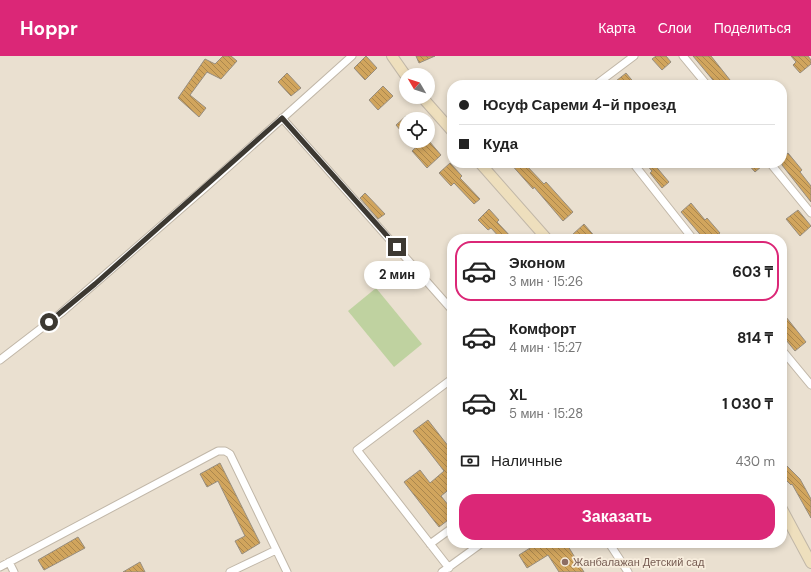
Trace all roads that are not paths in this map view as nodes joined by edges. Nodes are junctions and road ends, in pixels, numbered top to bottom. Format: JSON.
{"nodes":[{"id":1,"x":352,"y":56,"type":"edge"},
{"id":2,"x":392,"y":56,"type":"edge"},
{"id":3,"x":634,"y":56,"type":"edge"},
{"id":4,"x":683,"y":56,"type":"edge"},
{"id":5,"x":400,"y":68,"type":"edge"},
{"id":6,"x":603,"y":80,"type":"edge"},
{"id":7,"x":703,"y":80,"type":"edge"},
{"id":8,"x":428,"y":104,"type":"edge"},
{"id":9,"x":282,"y":118,"type":"junction"},
{"id":10,"x":447,"y":126,"type":"edge"},
{"id":11,"x":484,"y":168,"type":"edge"},
{"id":12,"x":637,"y":168,"type":"edge"},
{"id":13,"x":774,"y":168,"type":"edge"},
{"id":14,"x":811,"y":213,"type":"edge"},
{"id":15,"x":543,"y":234,"type":"edge"},
{"id":16,"x":690,"y":234,"type":"edge"},
{"id":17,"x":447,"y":304,"type":"edge"},
{"id":18,"x":787,"y":356,"type":"edge"},
{"id":19,"x":0,"y":360,"type":"edge"},
{"id":20,"x":447,"y":382,"type":"edge"},
{"id":21,"x":811,"y":385,"type":"edge"},
{"id":22,"x":787,"y":518,"type":"edge"},
{"id":23,"x":447,"y":532,"type":"edge"},
{"id":24,"x":430,"y":544,"type":"junction"},
{"id":25,"x":475,"y":548,"type":"edge"},
{"id":26,"x":612,"y":548,"type":"edge"},
{"id":27,"x":276,"y":550,"type":"junction"},
{"id":28,"x":9,"y":562,"type":"junction"},
{"id":29,"x":811,"y":563,"type":"edge"},
{"id":30,"x":0,"y":567,"type":"edge"},
{"id":31,"x":446,"y":570,"type":"edge"},
{"id":32,"x":14,"y":572,"type":"edge"},
{"id":33,"x":230,"y":572,"type":"edge"},
{"id":34,"x":287,"y":572,"type":"edge"},
{"id":35,"x":628,"y":572,"type":"edge"}],
"edges":[{"from":1,"to":9,"type":"street"},
{"from":2,"to":5,"type":"main road"},
{"from":3,"to":6,"type":"street"},
{"from":4,"to":7,"type":"street"},
{"from":8,"to":10,"type":"main road"},
{"from":9,"to":17,"type":"street"},
{"from":9,"to":19,"type":"street"},
{"from":11,"to":15,"type":"main road"},
{"from":12,"to":16,"type":"street"},
{"from":13,"to":14,"type":"street"},
{"from":18,"to":21,"type":"street"},
{"from":20,"to":24,"type":"street"},
{"from":22,"to":29,"type":"main road"},
{"from":23,"to":24,"type":"street"},
{"from":24,"to":31,"type":"street"},
{"from":25,"to":31,"type":"street"},
{"from":26,"to":35,"type":"street"},
{"from":27,"to":28,"type":"street"},
{"from":27,"to":33,"type":"street"},
{"from":27,"to":34,"type":"street"},
{"from":28,"to":30,"type":"street"},
{"from":28,"to":32,"type":"street"}]}
